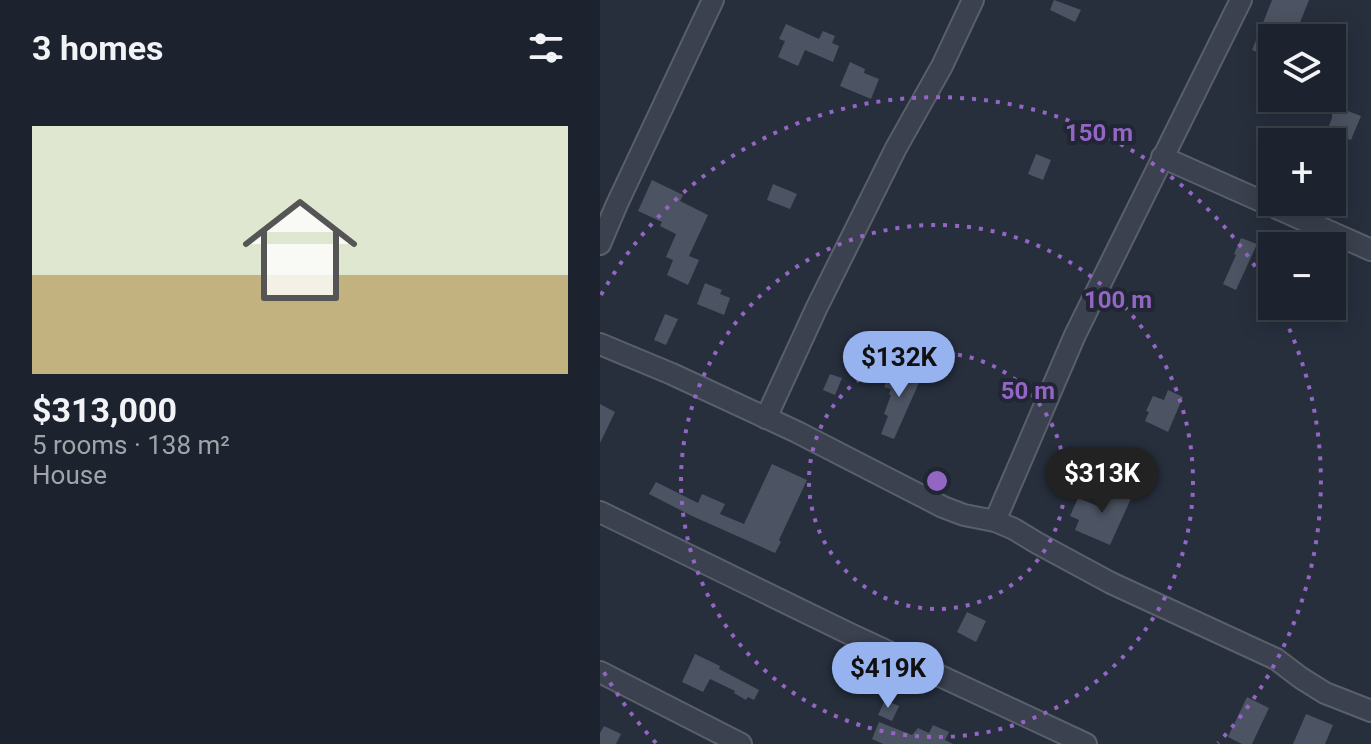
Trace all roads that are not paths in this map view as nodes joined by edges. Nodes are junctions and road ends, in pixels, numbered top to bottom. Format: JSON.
{"nodes":[{"id":1,"x":713,"y":0,"type":"edge"},
{"id":2,"x":973,"y":0,"type":"edge"},
{"id":3,"x":1241,"y":0,"type":"edge"},
{"id":4,"x":1162,"y":157,"type":"junction"},
{"id":5,"x":600,"y":244,"type":"edge"},
{"id":6,"x":1371,"y":250,"type":"edge"},
{"id":7,"x":600,"y":344,"type":"edge"},
{"id":8,"x":766,"y":418,"type":"junction"},
{"id":9,"x":600,"y":512,"type":"edge"},
{"id":10,"x":995,"y":521,"type":"junction"},
{"id":11,"x":601,"y":675,"type":"edge"},
{"id":12,"x":1371,"y":711,"type":"edge"},
{"id":13,"x":741,"y":744,"type":"edge"},
{"id":14,"x":1086,"y":744,"type":"edge"}],
"edges":[{"from":1,"to":5,"type":"street"},
{"from":2,"to":8,"type":"street"},
{"from":3,"to":4,"type":"street"},
{"from":4,"to":6,"type":"street"},
{"from":4,"to":10,"type":"street"},
{"from":7,"to":8,"type":"street"},
{"from":8,"to":10,"type":"street"},
{"from":9,"to":14,"type":"street"},
{"from":10,"to":12,"type":"street"},
{"from":11,"to":13,"type":"street"}]}
